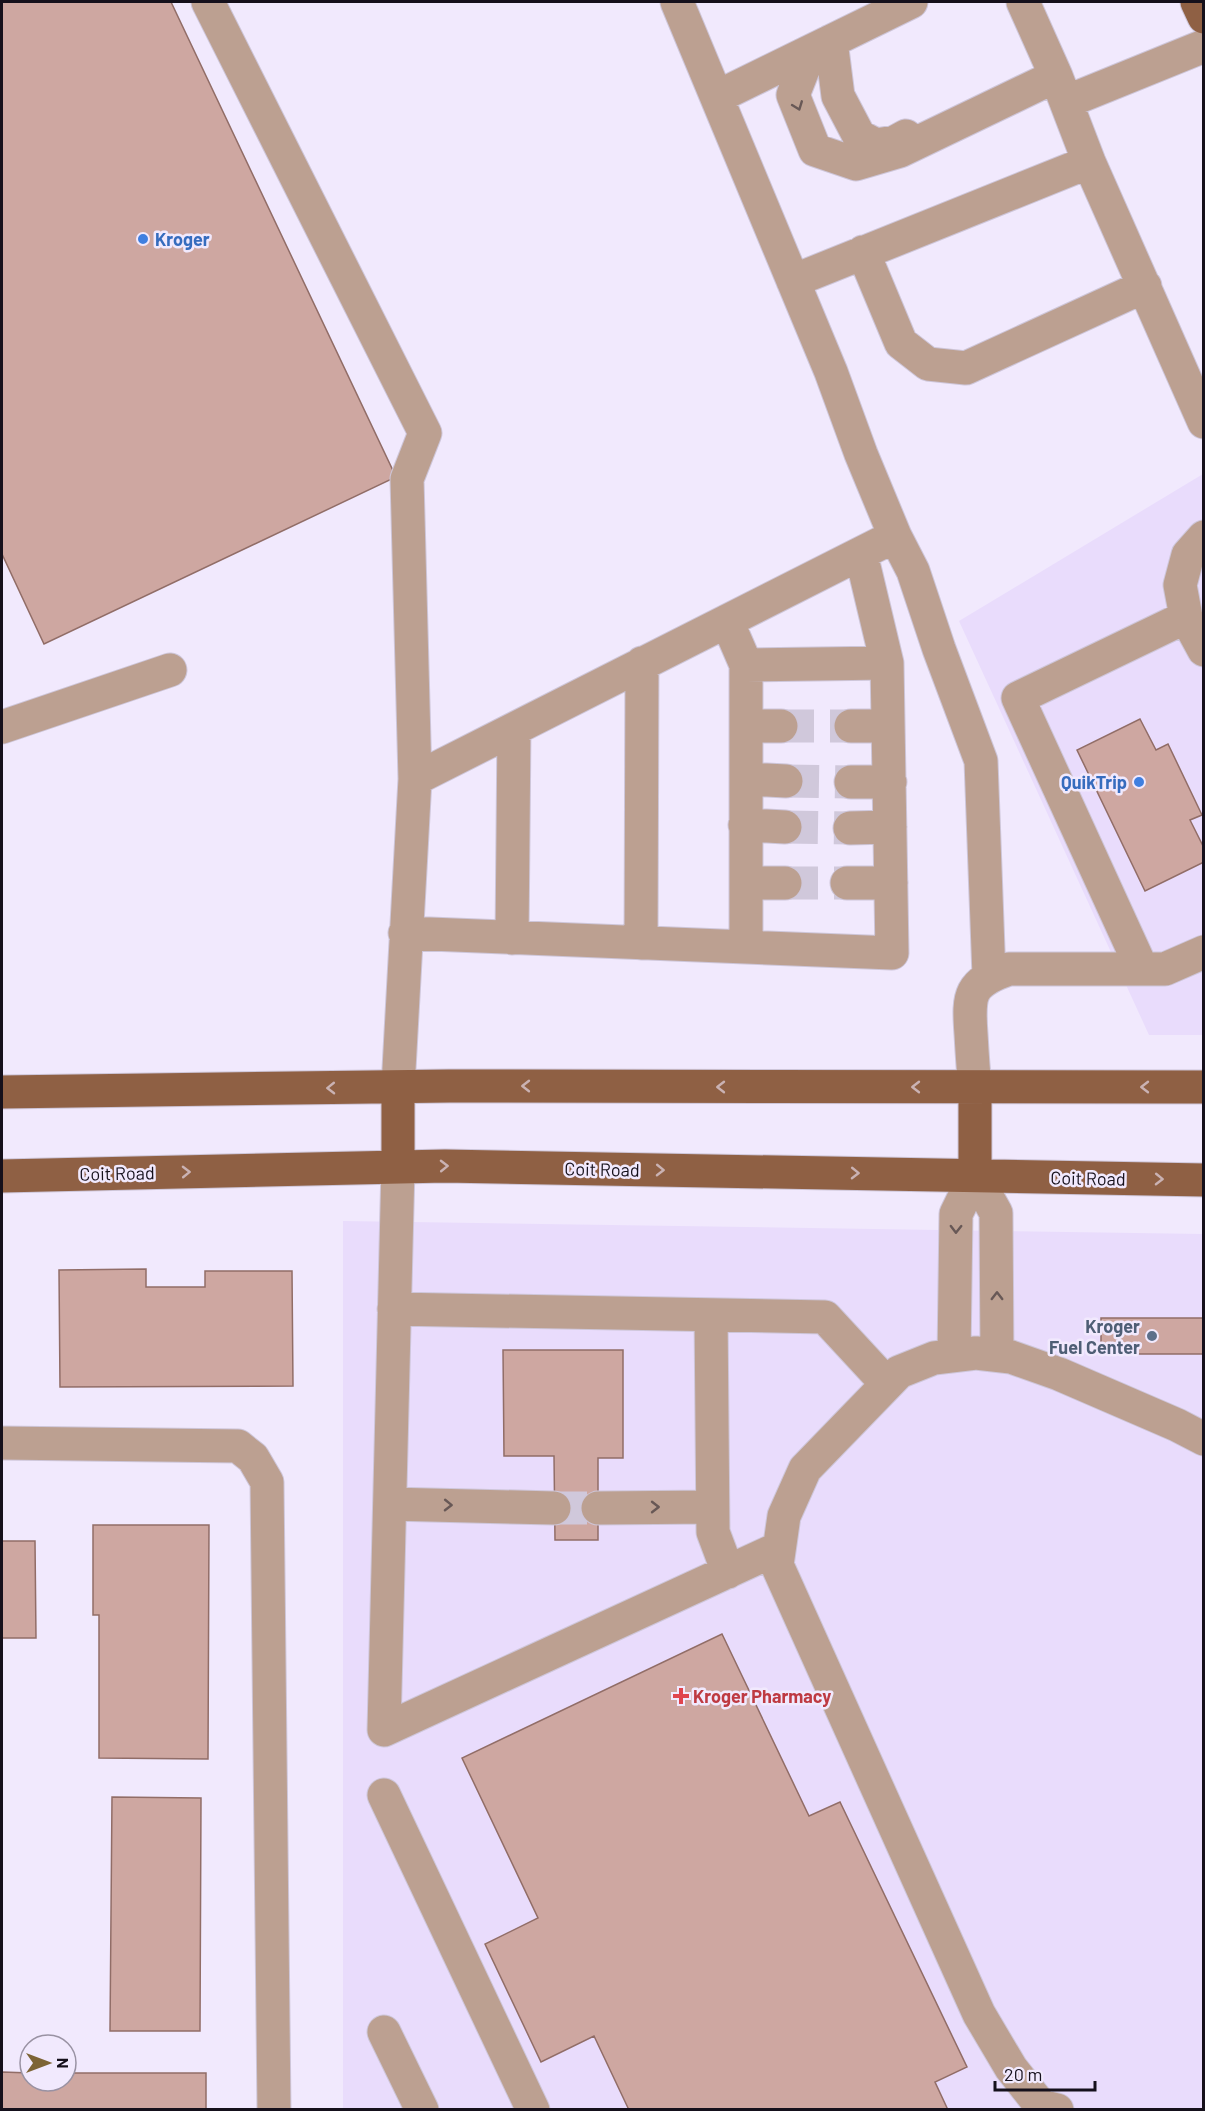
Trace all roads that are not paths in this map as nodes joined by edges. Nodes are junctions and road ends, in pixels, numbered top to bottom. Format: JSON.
{"nodes":[{"id":1,"x":208,"y":2,"type":"edge"},
{"id":2,"x":677,"y":2,"type":"edge"},
{"id":3,"x":911,"y":2,"type":"edge"},
{"id":4,"x":1023,"y":2,"type":"edge"},
{"id":5,"x":1197,"y":2,"type":"edge"},
{"id":6,"x":1203,"y":17,"type":"edge"},
{"id":7,"x":821,"y":46,"type":"junction"},
{"id":8,"x":1203,"y":46,"type":"edge"},
{"id":9,"x":1061,"y":89,"type":"junction"},
{"id":10,"x":717,"y":98,"type":"junction"},
{"id":11,"x":1010,"y":98,"type":"junction"},
{"id":12,"x":1089,"y":162,"type":"junction"},
{"id":13,"x":863,"y":252,"type":"junction"},
{"id":14,"x":793,"y":281,"type":"junction"},
{"id":15,"x":1145,"y":286,"type":"junction"},
{"id":16,"x":1203,"y":422,"type":"edge"},
{"id":17,"x":895,"y":536,"type":"junction"},
{"id":18,"x":1203,"y":537,"type":"edge"},
{"id":19,"x":861,"y":554,"type":"junction"},
{"id":20,"x":1186,"y":617,"type":"junction"},
{"id":21,"x":727,"y":621,"type":"junction"},
{"id":22,"x":1203,"y":650,"type":"edge"},
{"id":23,"x":642,"y":663,"type":"junction"},
{"id":24,"x":887,"y":663,"type":"junction"},
{"id":25,"x":746,"y":665,"type":"junction"},
{"id":26,"x":170,"y":670,"type":"dead end"},
{"id":27,"x":746,"y":726,"type":"junction"},
{"id":28,"x":781,"y":726,"type":"tunnel mouth"},
{"id":29,"x":851,"y":726,"type":"tunnel mouth"},
{"id":30,"x":888,"y":726,"type":"junction"},
{"id":31,"x":2,"y":727,"type":"edge"},
{"id":32,"x":514,"y":729,"type":"junction"},
{"id":33,"x":416,"y":779,"type":"junction"},
{"id":34,"x":746,"y":779,"type":"junction"},
{"id":35,"x":786,"y":781,"type":"tunnel mouth"},
{"id":36,"x":851,"y":782,"type":"tunnel mouth"},
{"id":37,"x":890,"y":782,"type":"junction"},
{"id":38,"x":744,"y":825,"type":"junction"},
{"id":39,"x":785,"y":827,"type":"tunnel mouth"},
{"id":40,"x":890,"y":827,"type":"junction"},
{"id":41,"x":850,"y":828,"type":"tunnel mouth"},
{"id":42,"x":746,"y":883,"type":"junction"},
{"id":43,"x":784,"y":883,"type":"tunnel mouth"},
{"id":44,"x":847,"y":883,"type":"tunnel mouth"},
{"id":45,"x":891,"y":883,"type":"junction"},
{"id":46,"x":405,"y":933,"type":"junction"},
{"id":47,"x":512,"y":938,"type":"junction"},
{"id":48,"x":641,"y":943,"type":"junction"},
{"id":49,"x":746,"y":947,"type":"junction"},
{"id":50,"x":1203,"y":952,"type":"edge"},
{"id":51,"x":1143,"y":969,"type":"junction"},
{"id":52,"x":988,"y":976,"type":"junction"},
{"id":53,"x":398,"y":1087,"type":"junction"},
{"id":54,"x":975,"y":1087,"type":"junction"},
{"id":55,"x":1203,"y":1087,"type":"edge"},
{"id":56,"x":2,"y":1092,"type":"edge"},
{"id":57,"x":398,"y":1167,"type":"junction"},
{"id":58,"x":975,"y":1175,"type":"junction"},
{"id":59,"x":2,"y":1176,"type":"edge"},
{"id":60,"x":1203,"y":1180,"type":"edge"},
{"id":61,"x":394,"y":1310,"type":"junction"},
{"id":62,"x":711,"y":1315,"type":"junction"},
{"id":63,"x":954,"y":1355,"type":"junction"},
{"id":64,"x":997,"y":1355,"type":"junction"},
{"id":65,"x":887,"y":1384,"type":"junction"},
{"id":66,"x":1203,"y":1439,"type":"edge"},
{"id":67,"x":2,"y":1443,"type":"edge"},
{"id":68,"x":390,"y":1504,"type":"junction"},
{"id":69,"x":712,"y":1507,"type":"junction"},
{"id":70,"x":554,"y":1508,"type":"tunnel mouth"},
{"id":71,"x":598,"y":1508,"type":"tunnel mouth"},
{"id":72,"x":779,"y":1548,"type":"junction"},
{"id":73,"x":728,"y":1572,"type":"junction"},
{"id":74,"x":384,"y":1794,"type":"dead end"},
{"id":75,"x":384,"y":2032,"type":"dead end"},
{"id":76,"x":274,"y":2109,"type":"edge"},
{"id":77,"x":422,"y":2109,"type":"edge"},
{"id":78,"x":533,"y":2109,"type":"edge"},
{"id":79,"x":1057,"y":2109,"type":"edge"}],
"edges":[{"from":1,"to":33,"type":"lane"},
{"from":2,"to":10,"type":"lane"},
{"from":3,"to":7,"type":"lane"},
{"from":4,"to":9,"type":"lane"},
{"from":5,"to":6,"type":"main road"},
{"from":7,"to":10,"type":"lane"},
{"from":7,"to":11,"type":"lane"},
{"from":7,"to":11,"type":"lane","one_way":true},
{"from":8,"to":9,"type":"lane"},
{"from":9,"to":11,"type":"lane"},
{"from":9,"to":12,"type":"lane"},
{"from":10,"to":14,"type":"lane"},
{"from":12,"to":13,"type":"lane"},
{"from":12,"to":15,"type":"lane"},
{"from":13,"to":14,"type":"lane"},
{"from":13,"to":15,"type":"lane"},
{"from":14,"to":17,"type":"lane"},
{"from":15,"to":16,"type":"lane"},
{"from":17,"to":19,"type":"lane"},
{"from":17,"to":52,"type":"lane"},
{"from":18,"to":20,"type":"lane"},
{"from":19,"to":21,"type":"lane"},
{"from":19,"to":24,"type":"lane"},
{"from":20,"to":22,"type":"lane"},
{"from":20,"to":51,"type":"lane"},
{"from":21,"to":23,"type":"lane"},
{"from":21,"to":25,"type":"lane"},
{"from":23,"to":32,"type":"lane"},
{"from":23,"to":48,"type":"lane"},
{"from":24,"to":25,"type":"lane"},
{"from":24,"to":30,"type":"lane"},
{"from":25,"to":27,"type":"lane"},
{"from":26,"to":31,"type":"lane"},
{"from":27,"to":28,"type":"lane"},
{"from":27,"to":34,"type":"lane"},
{"from":29,"to":30,"type":"lane"},
{"from":30,"to":37,"type":"lane"},
{"from":32,"to":33,"type":"lane"},
{"from":32,"to":47,"type":"lane"},
{"from":33,"to":46,"type":"lane"},
{"from":34,"to":35,"type":"lane"},
{"from":34,"to":38,"type":"lane"},
{"from":36,"to":37,"type":"lane"},
{"from":37,"to":40,"type":"lane"},
{"from":38,"to":39,"type":"lane"},
{"from":38,"to":42,"type":"lane"},
{"from":40,"to":41,"type":"lane"},
{"from":40,"to":45,"type":"lane"},
{"from":42,"to":43,"type":"lane"},
{"from":42,"to":49,"type":"lane"},
{"from":44,"to":45,"type":"lane"},
{"from":45,"to":49,"type":"lane"},
{"from":46,"to":47,"type":"lane"},
{"from":46,"to":53,"type":"lane"},
{"from":47,"to":48,"type":"lane"},
{"from":48,"to":49,"type":"lane"},
{"from":50,"to":51,"type":"lane"},
{"from":51,"to":52,"type":"lane"},
{"from":52,"to":54,"type":"lane"},
{"from":54,"to":53,"type":"main road","one_way":true},
{"from":53,"to":56,"type":"main road","one_way":true},
{"from":53,"to":57,"type":"main road"},
{"from":55,"to":54,"type":"main road","one_way":true},
{"from":54,"to":58,"type":"main road"},
{"from":57,"to":58,"type":"main road","name":"Coit Road","one_way":true},
{"from":59,"to":57,"type":"main road","name":"Coit Road","one_way":true},
{"from":57,"to":61,"type":"lane"},
{"from":58,"to":60,"type":"main road","name":"Coit Road","one_way":true},
{"from":58,"to":63,"type":"lane","one_way":true},
{"from":64,"to":58,"type":"lane","one_way":true},
{"from":61,"to":62,"type":"lane"},
{"from":61,"to":68,"type":"lane"},
{"from":62,"to":65,"type":"lane"},
{"from":62,"to":69,"type":"lane"},
{"from":63,"to":64,"type":"lane"},
{"from":63,"to":65,"type":"lane"},
{"from":64,"to":66,"type":"lane"},
{"from":65,"to":72,"type":"lane"},
{"from":67,"to":76,"type":"lane"},
{"from":68,"to":70,"type":"lane","one_way":true},
{"from":68,"to":73,"type":"lane"},
{"from":71,"to":69,"type":"lane","one_way":true},
{"from":69,"to":73,"type":"lane"},
{"from":72,"to":73,"type":"lane"},
{"from":72,"to":79,"type":"lane"},
{"from":74,"to":78,"type":"lane"},
{"from":75,"to":77,"type":"lane"}]}
